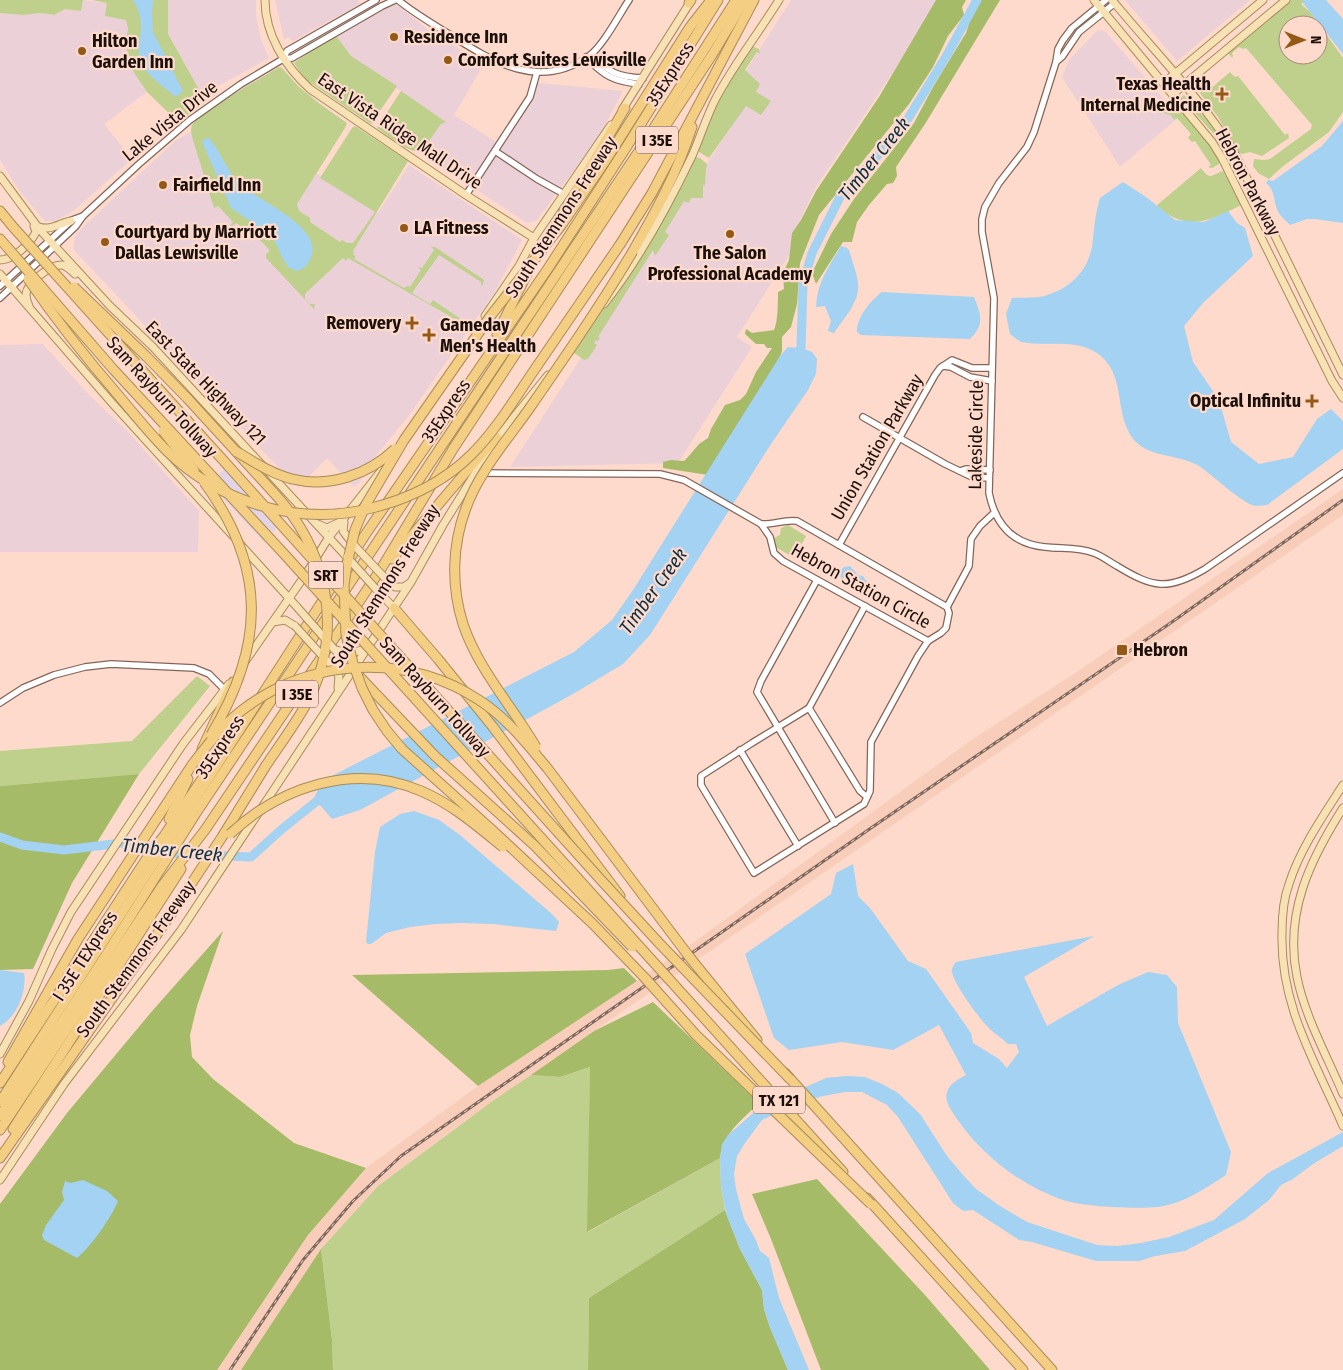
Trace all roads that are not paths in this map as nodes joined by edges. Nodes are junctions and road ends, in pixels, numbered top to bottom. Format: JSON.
{"nodes":[{"id":1,"x":265,"y":0,"type":"edge"},
{"id":2,"x":376,"y":0,"type":"edge"},
{"id":3,"x":396,"y":0,"type":"edge"},
{"id":4,"x":629,"y":0,"type":"edge"},
{"id":5,"x":711,"y":0,"type":"edge"},
{"id":6,"x":718,"y":0,"type":"edge"},
{"id":7,"x":736,"y":0,"type":"edge"},
{"id":8,"x":745,"y":0,"type":"edge"},
{"id":9,"x":754,"y":0,"type":"edge"},
{"id":10,"x":779,"y":0,"type":"edge"},
{"id":11,"x":1106,"y":0,"type":"edge"},
{"id":12,"x":1263,"y":0,"type":"edge"},
{"id":13,"x":1286,"y":0,"type":"edge"},
{"id":14,"x":690,"y":1,"type":"edge"},
{"id":15,"x":1114,"y":2,"type":"edge"},
{"id":16,"x":1099,"y":6,"type":"edge"},
{"id":17,"x":588,"y":56,"type":"junction"},
{"id":18,"x":283,"y":59,"type":"junction"},
{"id":19,"x":537,"y":72,"type":"junction"},
{"id":20,"x":1174,"y":73,"type":"junction"},
{"id":21,"x":641,"y":81,"type":"junction"},
{"id":22,"x":1164,"y":83,"type":"junction"},
{"id":23,"x":1185,"y":86,"type":"junction"},
{"id":24,"x":1173,"y":94,"type":"junction"},
{"id":25,"x":700,"y":103,"type":"junction"},
{"id":26,"x":625,"y":108,"type":"junction"},
{"id":27,"x":495,"y":151,"type":"junction"},
{"id":28,"x":1238,"y":161,"type":"junction"},
{"id":29,"x":1226,"y":167,"type":"junction"},
{"id":30,"x":0,"y":176,"type":"edge"},
{"id":31,"x":564,"y":194,"type":"junction"},
{"id":32,"x":466,"y":195,"type":"junction"},
{"id":33,"x":0,"y":211,"type":"edge"},
{"id":34,"x":83,"y":216,"type":"junction"},
{"id":35,"x":71,"y":221,"type":"junction"},
{"id":36,"x":34,"y":223,"type":"junction"},
{"id":37,"x":16,"y":231,"type":"junction"},
{"id":38,"x":534,"y":238,"type":"junction"},
{"id":39,"x":50,"y":240,"type":"junction"},
{"id":40,"x":3,"y":243,"type":"edge"},
{"id":41,"x":55,"y":246,"type":"junction"},
{"id":42,"x":0,"y":260,"type":"edge"},
{"id":43,"x":0,"y":274,"type":"edge"},
{"id":44,"x":2,"y":283,"type":"edge"},
{"id":45,"x":12,"y":288,"type":"junction"},
{"id":46,"x":1305,"y":295,"type":"junction"},
{"id":47,"x":0,"y":298,"type":"edge"},
{"id":48,"x":1293,"y":302,"type":"junction"},
{"id":49,"x":1309,"y":303,"type":"junction"},
{"id":50,"x":108,"y":304,"type":"junction"},
{"id":51,"x":30,"y":309,"type":"junction"},
{"id":52,"x":1297,"y":309,"type":"junction"},
{"id":53,"x":487,"y":357,"type":"junction"},
{"id":54,"x":943,"y":366,"type":"junction"},
{"id":55,"x":113,"y":368,"type":"junction"},
{"id":56,"x":992,"y":368,"type":"junction"},
{"id":57,"x":1343,"y":374,"type":"edge"},
{"id":58,"x":992,"y":381,"type":"junction"},
{"id":59,"x":1343,"y":398,"type":"edge"},
{"id":60,"x":863,"y":417,"type":"dead end"},
{"id":61,"x":899,"y":437,"type":"junction"},
{"id":62,"x":498,"y":438,"type":"junction"},
{"id":63,"x":404,"y":440,"type":"junction"},
{"id":64,"x":237,"y":452,"type":"junction"},
{"id":65,"x":990,"y":470,"type":"junction"},
{"id":66,"x":960,"y":471,"type":"junction"},
{"id":67,"x":476,"y":473,"type":"junction"},
{"id":68,"x":1343,"y":473,"type":"edge"},
{"id":69,"x":990,"y":478,"type":"junction"},
{"id":70,"x":994,"y":513,"type":"junction"},
{"id":71,"x":344,"y":519,"type":"junction"},
{"id":72,"x":315,"y":522,"type":"junction"},
{"id":73,"x":780,"y":522,"type":"junction"},
{"id":74,"x":761,"y":524,"type":"junction"},
{"id":75,"x":329,"y":537,"type":"junction"},
{"id":76,"x":770,"y":537,"type":"junction"},
{"id":77,"x":839,"y":545,"type":"junction"},
{"id":78,"x":319,"y":552,"type":"junction"},
{"id":79,"x":344,"y":554,"type":"junction"},
{"id":80,"x":382,"y":573,"type":"junction"},
{"id":81,"x":817,"y":580,"type":"junction"},
{"id":82,"x":410,"y":582,"type":"junction"},
{"id":83,"x":288,"y":599,"type":"junction"},
{"id":84,"x":864,"y":606,"type":"junction"},
{"id":85,"x":947,"y":607,"type":"junction"},
{"id":86,"x":394,"y":608,"type":"junction"},
{"id":87,"x":273,"y":622,"type":"junction"},
{"id":88,"x":928,"y":641,"type":"junction"},
{"id":89,"x":334,"y":649,"type":"junction"},
{"id":90,"x":366,"y":649,"type":"junction"},
{"id":91,"x":241,"y":668,"type":"junction"},
{"id":92,"x":352,"y":670,"type":"junction"},
{"id":93,"x":225,"y":690,"type":"junction"},
{"id":94,"x":338,"y":691,"type":"junction"},
{"id":95,"x":0,"y":703,"type":"edge"},
{"id":96,"x":809,"y":708,"type":"junction"},
{"id":97,"x":778,"y":727,"type":"junction"},
{"id":98,"x":740,"y":750,"type":"junction"},
{"id":99,"x":192,"y":765,"type":"junction"},
{"id":100,"x":548,"y":769,"type":"junction"},
{"id":101,"x":1343,"y":785,"type":"edge"},
{"id":102,"x":867,"y":797,"type":"junction"},
{"id":103,"x":1343,"y":808,"type":"edge"},
{"id":104,"x":186,"y":810,"type":"junction"},
{"id":105,"x":835,"y":823,"type":"junction"},
{"id":106,"x":798,"y":846,"type":"junction"},
{"id":107,"x":207,"y":860,"type":"junction"},
{"id":108,"x":144,"y":879,"type":"junction"},
{"id":109,"x":549,"y":884,"type":"junction"},
{"id":110,"x":166,"y":887,"type":"junction"},
{"id":111,"x":639,"y":920,"type":"junction"},
{"id":112,"x":686,"y":998,"type":"junction"},
{"id":113,"x":61,"y":1015,"type":"junction"},
{"id":114,"x":0,"y":1054,"type":"edge"},
{"id":115,"x":27,"y":1059,"type":"junction"},
{"id":116,"x":0,"y":1076,"type":"edge"},
{"id":117,"x":52,"y":1076,"type":"junction"},
{"id":118,"x":790,"y":1079,"type":"junction"},
{"id":119,"x":0,"y":1083,"type":"edge"},
{"id":120,"x":1343,"y":1094,"type":"edge"},
{"id":121,"x":0,"y":1102,"type":"edge"},
{"id":122,"x":0,"y":1116,"type":"edge"},
{"id":123,"x":1343,"y":1126,"type":"edge"},
{"id":124,"x":0,"y":1130,"type":"edge"},
{"id":125,"x":0,"y":1148,"type":"edge"},
{"id":126,"x":0,"y":1158,"type":"edge"},
{"id":127,"x":0,"y":1180,"type":"edge"},
{"id":128,"x":871,"y":1204,"type":"junction"},
{"id":129,"x":976,"y":1319,"type":"junction"},
{"id":130,"x":1015,"y":1327,"type":"junction"},
{"id":131,"x":1015,"y":1370,"type":"edge"},
{"id":132,"x":1023,"y":1370,"type":"edge"},
{"id":133,"x":1052,"y":1370,"type":"edge"},
{"id":134,"x":1060,"y":1370,"type":"edge"}],
"edges":[{"from":1,"to":18,"type":"main road","name":"East Vista Ridge Mall Drive"},
{"from":2,"to":18,"type":"street","name":"Lake Vista Drive"},
{"from":3,"to":18,"type":"street","name":"Lake Vista Drive"},
{"from":3,"to":19,"type":"street"},
{"from":4,"to":17,"type":"street"},
{"from":5,"to":63,"type":"highway","bridge":true},
{"from":6,"to":53,"type":"highway","name":"South Stemmons Freeway","number":"I 35E"},
{"from":7,"to":104,"type":"highway","name":"35Express"},
{"from":8,"to":80,"type":"highway","name":"South Stemmons Freeway","number":"I 35E"},
{"from":9,"to":25,"type":"highway"},
{"from":10,"to":62,"type":"main road","name":"South Stemmons Freeway"},
{"from":11,"to":16,"type":"street","name":"Lakeside Circle"},
{"from":12,"to":20,"type":"main road"},
{"from":13,"to":23,"type":"main road"},
{"from":14,"to":21,"type":"main road","name":"South Stemmons Freeway"},
{"from":15,"to":16,"type":"street","name":"Lakeside Circle"},
{"from":15,"to":20,"type":"main road","name":"Hebron Parkway"},
{"from":16,"to":22,"type":"main road","name":"Hebron Parkway"},
{"from":16,"to":56,"type":"street","name":"Lakeside Circle"},
{"from":17,"to":19,"type":"street"},
{"from":17,"to":21,"type":"street"},
{"from":18,"to":32,"type":"main road","name":"East Vista Ridge Mall Drive"},
{"from":18,"to":34,"type":"street","name":"Lake Vista Drive"},
{"from":19,"to":27,"type":"street"},
{"from":20,"to":22,"type":"main road"},
{"from":20,"to":23,"type":"main road","name":"Hebron Parkway"},
{"from":21,"to":26,"type":"main road","name":"South Stemmons Freeway"},
{"from":22,"to":24,"type":"main road","name":"Hebron Parkway"},
{"from":23,"to":24,"type":"main road"},
{"from":23,"to":28,"type":"main road","name":"Hebron Parkway"},
{"from":24,"to":29,"type":"main road","name":"Hebron Parkway"},
{"from":25,"to":40,"type":"highway","bridge":true},
{"from":25,"to":100,"type":"highway","bridge":true},
{"from":26,"to":31,"type":"main road","name":"South Stemmons Freeway"},
{"from":26,"to":53,"type":"highway"},
{"from":27,"to":31,"type":"street"},
{"from":27,"to":32,"type":"street"},
{"from":28,"to":29,"type":"main road"},
{"from":28,"to":46,"type":"main road","name":"Hebron Parkway"},
{"from":29,"to":48,"type":"main road","name":"Hebron Parkway"},
{"from":30,"to":36,"type":"main road","name":"East State Highway 121"},
{"from":31,"to":38,"type":"main road","name":"South Stemmons Freeway"},
{"from":32,"to":38,"type":"main road","name":"East Vista Ridge Mall Drive"},
{"from":33,"to":37,"type":"highway","name":"Sam Rayburn Tollway","number":"SRT"},
{"from":34,"to":35,"type":"street","name":"Lake Vista Drive"},
{"from":34,"to":41,"type":"street","name":"Lake Vista Drive"},
{"from":35,"to":36,"type":"main road"},
{"from":35,"to":39,"type":"street","name":"Lake Vista Drive"},
{"from":36,"to":39,"type":"main road","name":"East State Highway 121"},
{"from":36,"to":42,"type":"main road"},
{"from":37,"to":64,"type":"highway","bridge":true},
{"from":37,"to":111,"type":"highway","name":"Sam Rayburn Tollway","number":"SRT","bridge":true},
{"from":38,"to":71,"type":"main road","name":"South Stemmons Freeway"},
{"from":39,"to":41,"type":"main road","name":"East State Highway 121"},
{"from":39,"to":44,"type":"street","name":"Lake Vista Drive"},
{"from":40,"to":55,"type":"highway","name":"Sam Rayburn Tollway","number":"SRT","bridge":true},
{"from":41,"to":45,"type":"street","name":"Lake Vista Drive"},
{"from":41,"to":50,"type":"main road","name":"East State Highway 121"},
{"from":43,"to":44,"type":"main road"},
{"from":44,"to":45,"type":"main road"},
{"from":45,"to":47,"type":"street","name":"Lake Vista Drive"},
{"from":45,"to":51,"type":"main road"},
{"from":46,"to":48,"type":"main road"},
{"from":46,"to":49,"type":"main road","name":"Hebron Parkway"},
{"from":48,"to":52,"type":"main road","name":"Hebron Parkway"},
{"from":49,"to":52,"type":"main road"},
{"from":49,"to":57,"type":"main road","name":"Hebron Parkway"},
{"from":50,"to":51,"type":"main road"},
{"from":50,"to":72,"type":"main road","name":"East State Highway 121"},
{"from":51,"to":83,"type":"main road"},
{"from":52,"to":59,"type":"main road","name":"Hebron Parkway"},
{"from":53,"to":104,"type":"highway","name":"South Stemmons Freeway","number":"I 35E"},
{"from":54,"to":56,"type":"street","name":"Union Station Parkway"},
{"from":54,"to":58,"type":"street","name":"Union Station Parkway"},
{"from":54,"to":61,"type":"street","name":"Union Station Parkway"},
{"from":55,"to":99,"type":"highway","bridge":true},
{"from":55,"to":112,"type":"highway","name":"Sam Rayburn Tollway","number":"SRT","bridge":true},
{"from":56,"to":58,"type":"street","name":"Lakeside Circle"},
{"from":58,"to":65,"type":"street","name":"Lakeside Circle"},
{"from":60,"to":61,"type":"street"},
{"from":61,"to":66,"type":"street"},
{"from":61,"to":77,"type":"street","name":"Union Station Parkway"},
{"from":62,"to":67,"type":"main road","name":"South Stemmons Freeway"},
{"from":62,"to":80,"type":"highway"},
{"from":63,"to":64,"type":"highway","bridge":true},
{"from":63,"to":109,"type":"highway","bridge":true},
{"from":64,"to":107,"type":"highway","bridge":true},
{"from":65,"to":66,"type":"street"},
{"from":65,"to":69,"type":"street","name":"Lakeside Circle"},
{"from":66,"to":69,"type":"street"},
{"from":67,"to":74,"type":"street"},
{"from":67,"to":82,"type":"main road","name":"South Stemmons Freeway"},
{"from":68,"to":70,"type":"street","name":"Lakeside Circle"},
{"from":69,"to":70,"type":"street","name":"Lakeside Circle"},
{"from":70,"to":85,"type":"street"},
{"from":71,"to":72,"type":"main road"},
{"from":71,"to":75,"type":"main road","name":"South Stemmons Freeway"},
{"from":71,"to":80,"type":"main road","bridge":true},
{"from":72,"to":75,"type":"main road","name":"East State Highway 121"},
{"from":73,"to":74,"type":"street","name":"Hebron Station Circle"},
{"from":73,"to":76,"type":"street","name":"Hebron Station Circle"},
{"from":73,"to":77,"type":"street","name":"Hebron Station Circle"},
{"from":74,"to":76,"type":"street","name":"Hebron Station Circle"},
{"from":75,"to":78,"type":"main road","name":"South Stemmons Freeway"},
{"from":75,"to":79,"type":"main road","name":"East State Highway 121"},
{"from":76,"to":81,"type":"street","name":"Hebron Station Circle"},
{"from":77,"to":85,"type":"street","name":"Hebron Station Circle"},
{"from":78,"to":79,"type":"main road"},
{"from":78,"to":83,"type":"main road","name":"South Stemmons Freeway"},
{"from":79,"to":86,"type":"main road","name":"East State Highway 121","bridge":true},
{"from":80,"to":82,"type":"main road"},
{"from":80,"to":110,"type":"highway","name":"South Stemmons Freeway","number":"I 35E"},
{"from":81,"to":84,"type":"street","name":"Hebron Station Circle"},
{"from":81,"to":97,"type":"street"},
{"from":82,"to":86,"type":"main road","name":"South Stemmons Freeway"},
{"from":83,"to":87,"type":"main road","name":"South Stemmons Freeway"},
{"from":83,"to":89,"type":"main road","bridge":true},
{"from":84,"to":88,"type":"street","name":"Hebron Station Circle"},
{"from":84,"to":96,"type":"street"},
{"from":85,"to":88,"type":"street","name":"Hebron Station Circle"},
{"from":86,"to":90,"type":"main road","name":"South Stemmons Freeway"},
{"from":86,"to":111,"type":"highway","bridge":true},
{"from":87,"to":91,"type":"main road","name":"South Stemmons Freeway"},
{"from":87,"to":94,"type":"main road","bridge":true},
{"from":88,"to":102,"type":"street"},
{"from":89,"to":90,"type":"main road"},
{"from":89,"to":92,"type":"main road"},
{"from":90,"to":92,"type":"main road","name":"South Stemmons Freeway"},
{"from":91,"to":93,"type":"main road","name":"South Stemmons Freeway"},
{"from":91,"to":104,"type":"highway"},
{"from":92,"to":94,"type":"main road","name":"South Stemmons Freeway"},
{"from":92,"to":112,"type":"highway","bridge":true},
{"from":93,"to":95,"type":"street"},
{"from":93,"to":114,"type":"main road","name":"South Stemmons Freeway"},
{"from":94,"to":127,"type":"main road","name":"South Stemmons Freeway"},
{"from":96,"to":97,"type":"street"},
{"from":96,"to":102,"type":"street"},
{"from":97,"to":98,"type":"street"},
{"from":97,"to":105,"type":"street"},
{"from":98,"to":106,"type":"street"},
{"from":98,"to":106,"type":"street"},
{"from":99,"to":100,"type":"highway","bridge":true},
{"from":99,"to":115,"type":"highway"},
{"from":100,"to":118,"type":"highway","bridge":true},
{"from":101,"to":123,"type":"main road"},
{"from":102,"to":105,"type":"street"},
{"from":103,"to":120,"type":"main road"},
{"from":104,"to":108,"type":"highway","name":"I 35E TEXpress"},
{"from":104,"to":108,"type":"highway"},
{"from":105,"to":106,"type":"street"},
{"from":107,"to":109,"type":"highway","bridge":true},
{"from":107,"to":117,"type":"highway"},
{"from":108,"to":113,"type":"highway"},
{"from":108,"to":113,"type":"highway","name":"I 35E TEXpress"},
{"from":109,"to":128,"type":"highway","bridge":true},
{"from":110,"to":113,"type":"highway","name":"South Stemmons Freeway","number":"I 35E"},
{"from":110,"to":117,"type":"highway"},
{"from":111,"to":118,"type":"highway","number":"TX 121","bridge":true},
{"from":112,"to":128,"type":"highway","number":"TX 121","bridge":true},
{"from":113,"to":115,"type":"highway","name":"South Stemmons Freeway","number":"I 35E"},
{"from":113,"to":115,"type":"highway","name":"South Stemmons Freeway","number":"I 35E"},
{"from":115,"to":116,"type":"highway"},
{"from":115,"to":119,"type":"highway"},
{"from":115,"to":121,"type":"highway","name":"South Stemmons Freeway","number":"I 35E"},
{"from":115,"to":122,"type":"highway"},
{"from":115,"to":124,"type":"highway","name":"South Stemmons Freeway","number":"I 35E"},
{"from":117,"to":125,"type":"highway"},
{"from":117,"to":126,"type":"highway"},
{"from":118,"to":130,"type":"highway","number":"TX 121"},
{"from":128,"to":129,"type":"highway","number":"TX 121"},
{"from":129,"to":131,"type":"highway"},
{"from":129,"to":132,"type":"highway","number":"TX 121"},
{"from":130,"to":133,"type":"highway","number":"TX 121"},
{"from":130,"to":134,"type":"highway"}]}
